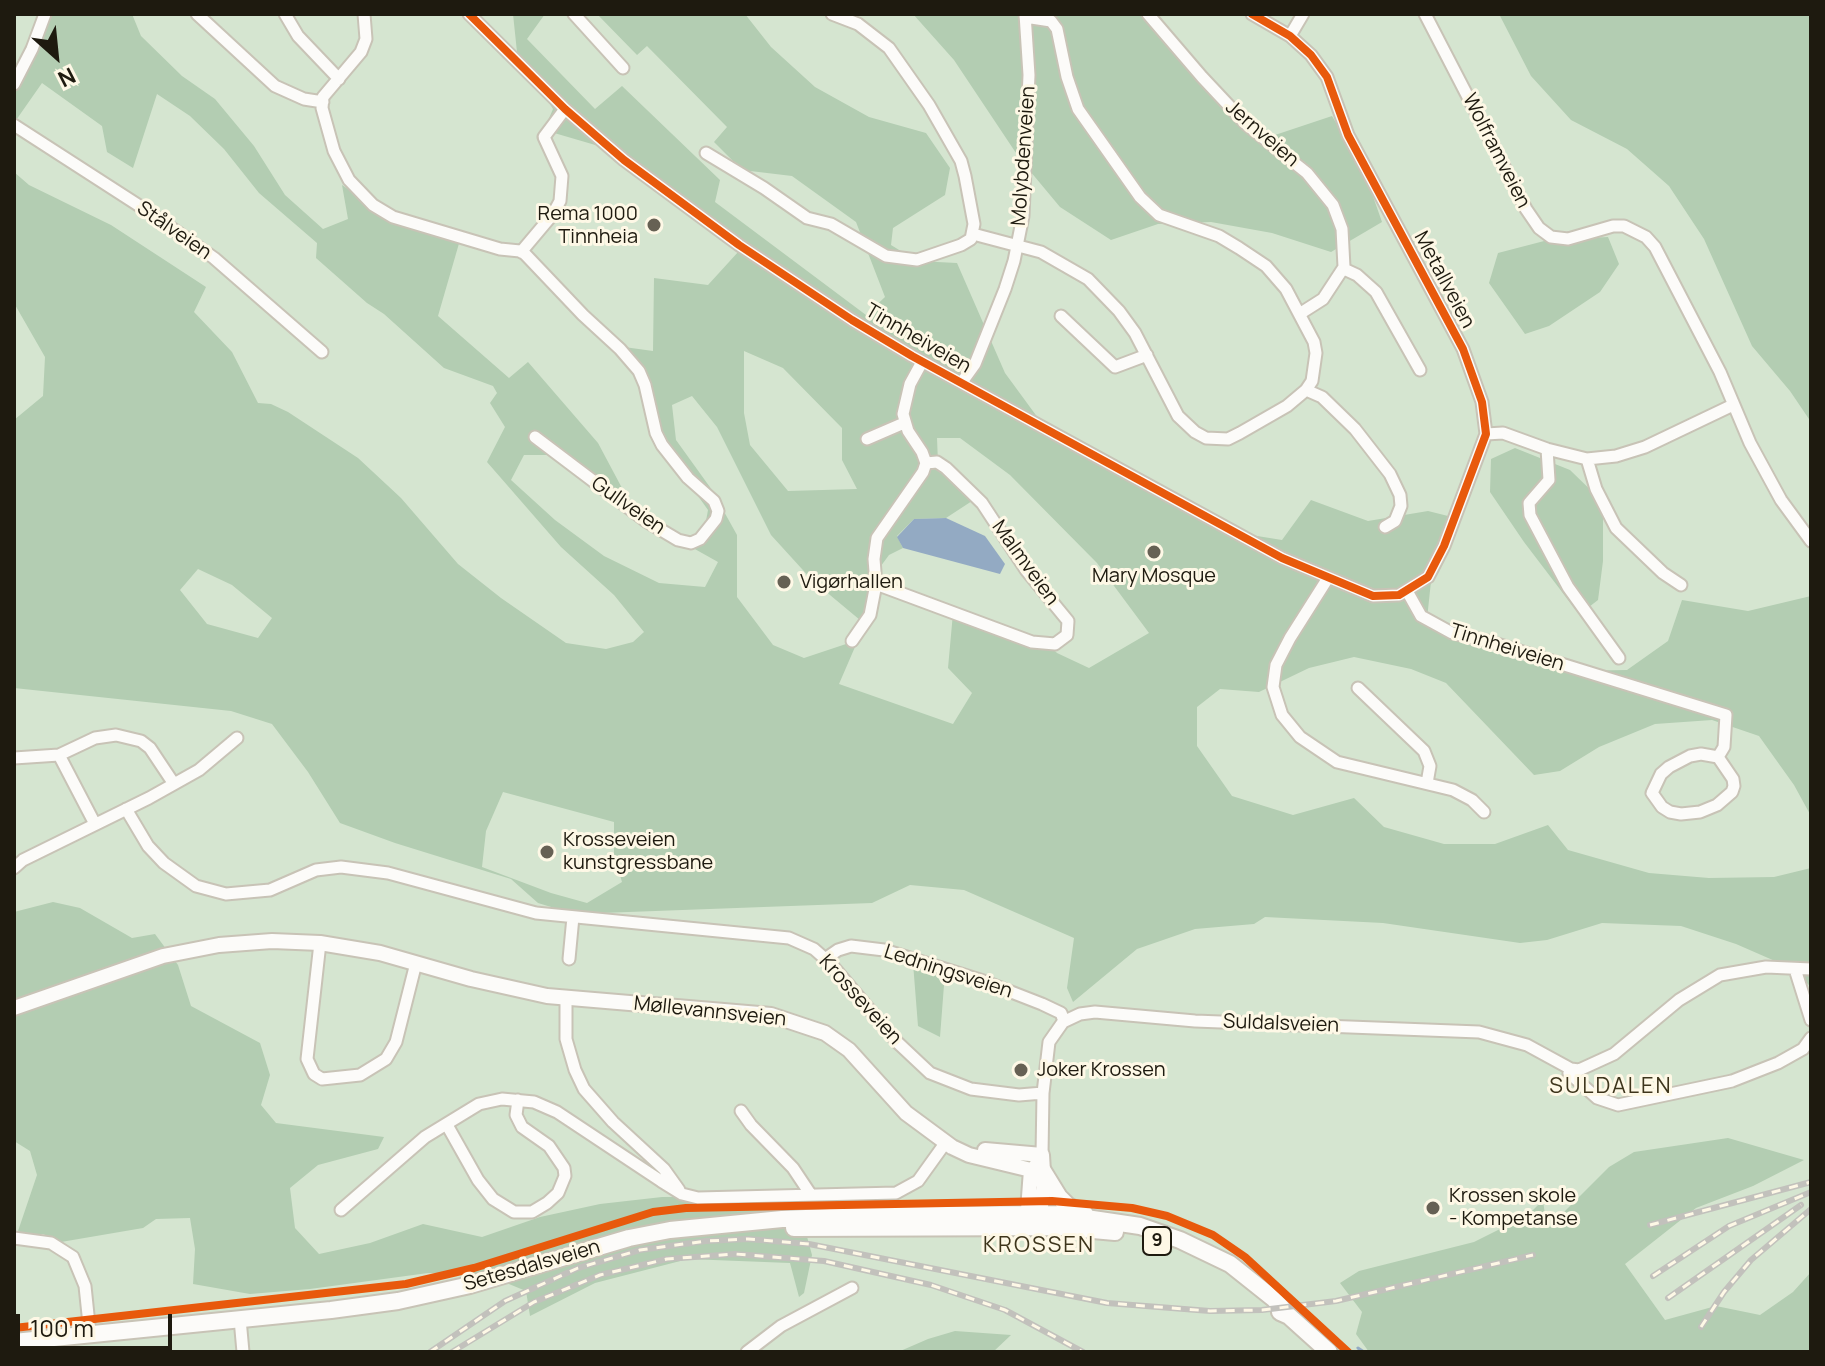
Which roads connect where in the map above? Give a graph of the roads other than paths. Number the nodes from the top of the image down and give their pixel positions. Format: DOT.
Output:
graph roads {
  1 [pos="45,14"];
  2 [pos="197,14"];
  3 [pos="285,14"];
  4 [pos="364,14"];
  5 [pos="469,14"];
  6 [pos="574,14"];
  7 [pos="832,14"];
  8 [pos="1148,14"];
  9 [pos="1252,14"];
  10 [pos="1303,14"];
  11 [pos="1425,14"];
  12 [pos="1025,15"];
  13 [pos="1290,36"];
  14 [pos="623,68"];
  15 [pos="16,77"];
  16 [pos="339,79"];
  17 [pos="323,102"];
  18 [pos="565,109"];
  19 [pos="14,125"];
  20 [pos="706,153"];
  21 [pos="973,234"];
  22 [pos="1018,244"];
  23 [pos="521,252"];
  24 [pos="1344,269"];
  25 [pos="1301,313"];
  26 [pos="1061,316"];
  27 [pos="322,352"];
  28 [pos="1147,355"];
  29 [pos="922,362"];
  30 [pos="1420,370"];
  31 [pos="962,382"];
  32 [pos="1306,390"];
  33 [pos="1733,405"];
  34 [pos="904,423"];
  35 [pos="1486,434"];
  36 [pos="535,437"];
  37 [pos="867,439"];
  38 [pos="1547,449"];
  39 [pos="1587,459"];
  40 [pos="926,463"];
  41 [pos="1385,527"];
  42 [pos="1811,541"];
  43 [pos="1328,578"];
  44 [pos="876,584"];
  45 [pos="1681,585"];
  46 [pos="1407,591"];
  47 [pos="852,641"];
  48 [pos="1619,658"];
  49 [pos="1358,688"];
  50 [pos="237,738"];
  51 [pos="59,755"];
  52 [pos="1718,757"];
  53 [pos="14,758"];
  54 [pos="1427,783"];
  55 [pos="174,784"];
  56 [pos="126,809"];
  57 [pos="1484,812"];
  58 [pos="95,824"];
  59 [pos="14,868"];
  60 [pos="573,917"];
  61 [pos="320,943"];
  62 [pos="569,959"];
  63 [pos="825,959"];
  64 [pos="416,963"];
  65 [pos="1795,969"];
  66 [pos="1811,969"];
  67 [pos="566,998"];
  68 [pos="14,1008"];
  69 [pos="1811,1020"];
  70 [pos="1064,1021"];
  71 [pos="1811,1038"];
  72 [pos="1571,1069"];
  73 [pos="1043,1096"];
  74 [pos="518,1100"];
  75 [pos="741,1111"];
  76 [pos="447,1125"];
  77 [pos="946,1142"];
  78 [pos="1039,1165"];
  79 [pos="682,1194"];
  80 [pos="811,1195"];
  81 [pos="341,1210"];
  82 [pos="1090,1217"];
  83 [pos="1036,1219"];
  84 [pos="14,1238"];
  85 [pos="852,1288"];
  86 [pos="1289,1316"];
  87 [pos="240,1319"];
  88 [pos="90,1334"];
  89 [pos="14,1342"];
  90 [pos="243,1352"];
  91 [pos="747,1352"];
  92 [pos="1329,1352"];
  1 -- 15 [label="street"];
  2 -- 17 [label="street"];
  3 -- 16 [label="street"];
  4 -- 16 [label="street"];
  5 -- 18 [label="street, Tinnheiveien"];
  6 -- 14 [label="street"];
  7 -- 21 [label="street"];
  8 -- 24 [label="street, Jernveien"];
  9 -- 13 [label="street, Metallveien"];
  10 -- 13 [label="street"];
  11 -- 33 [label="street, Wolframveien"];
  12 -- 22 [label="street, Molybdenveien"];
  12 -- 25 [label="street"];
  13 -- 35 [label="street, Metallveien"];
  16 -- 17 [label="street"];
  17 -- 23 [label="street"];
  18 -- 23 [label="street"];
  18 -- 29 [label="street, Tinnheiveien"];
  19 -- 27 [label="street, Stålveien"];
  20 -- 21 [label="street"];
  21 -- 22 [label="street"];
  22 -- 28 [label="street"];
  22 -- 31 [label="street, Molybdenveien"];
  23 -- 36 [label="street, Gullveien"];
  24 -- 25 [label="street"];
  24 -- 30 [label="street"];
  25 -- 32 [label="street"];
  26 -- 28 [label="street"];
  28 -- 32 [label="street"];
  29 -- 31 [label="street, Tinnheiveien"];
  29 -- 34 [label="street"];
  31 -- 43 [label="street, Tinnheiveien"];
  32 -- 41 [label="street"];
  33 -- 39 [label="street"];
  33 -- 42 [label="street, Wolframveien"];
  34 -- 37 [label="street"];
  34 -- 40 [label="street"];
  35 -- 38 [label="street"];
  35 -- 46 [label="street, Metallveien"];
  38 -- 39 [label="street"];
  38 -- 48 [label="street"];
  39 -- 45 [label="street"];
  40 -- 44 [label="street"];
  40 -- 44 [label="street, Malmveien"];
  43 -- 46 [label="street, Tinnheiveien"];
  43 -- 54 [label="street"];
  44 -- 47 [label="street"];
  46 -- 52 [label="street, Tinnheiveien"];
  49 -- 54 [label="street"];
  50 -- 55 [label="street"];
  51 -- 53 [label="street"];
  51 -- 55 [label="street"];
  51 -- 58 [label="street"];
  52 -- 52 [label="street"];
  54 -- 57 [label="street"];
  55 -- 56 [label="street"];
  56 -- 58 [label="street"];
  56 -- 60 [label="street, Krosseveien"];
  58 -- 59 [label="street"];
  60 -- 62 [label="street"];
  60 -- 63 [label="street, Krosseveien"];
  61 -- 64 [label="main road, Møllevannsveien"];
  61 -- 64 [label="street"];
  61 -- 68 [label="main road, Møllevannsveien"];
  63 -- 70 [label="street, Ledningsveien"];
  63 -- 73 [label="street, Krosseveien"];
  64 -- 67 [label="main road, Møllevannsveien"];
  65 -- 66 [label="street"];
  65 -- 69 [label="street"];
  65 -- 72 [label="street"];
  67 -- 77 [label="main road, Møllevannsveien"];
  67 -- 79 [label="street"];
  70 -- 72 [label="street, Suldalsveien"];
  70 -- 73 [label="street"];
  71 -- 72 [label="street"];
  73 -- 78 [label="street"];
  74 -- 76 [label="street"];
  74 -- 76 [label="street"];
  74 -- 79 [label="street"];
  75 -- 80 [label="street"];
  76 -- 81 [label="street"];
  77 -- 78 [label="main road, Møllevannsveien"];
  77 -- 80 [label="street"];
  78 -- 82 [label="highway, 9"];
  78 -- 83 [label="main road"];
  79 -- 80 [label="street"];
  82 -- 83 [label="highway, Setesdalsveien / 9"];
  82 -- 86 [label="highway, Setesdalsveien / 9"];
  83 -- 86 [label="highway, Setesdalsveien / 9"];
  83 -- 87 [label="highway, Setesdalsveien / 9"];
  84 -- 88 [label="street"];
  85 -- 91 [label="street"];
  86 -- 92 [label="highway, Setesdalsveien / 9"];
  87 -- 88 [label="highway, Setesdalsveien / 9"];
  87 -- 90 [label="street"];
  88 -- 89 [label="highway, Setesdalsveien / 9"];
}
